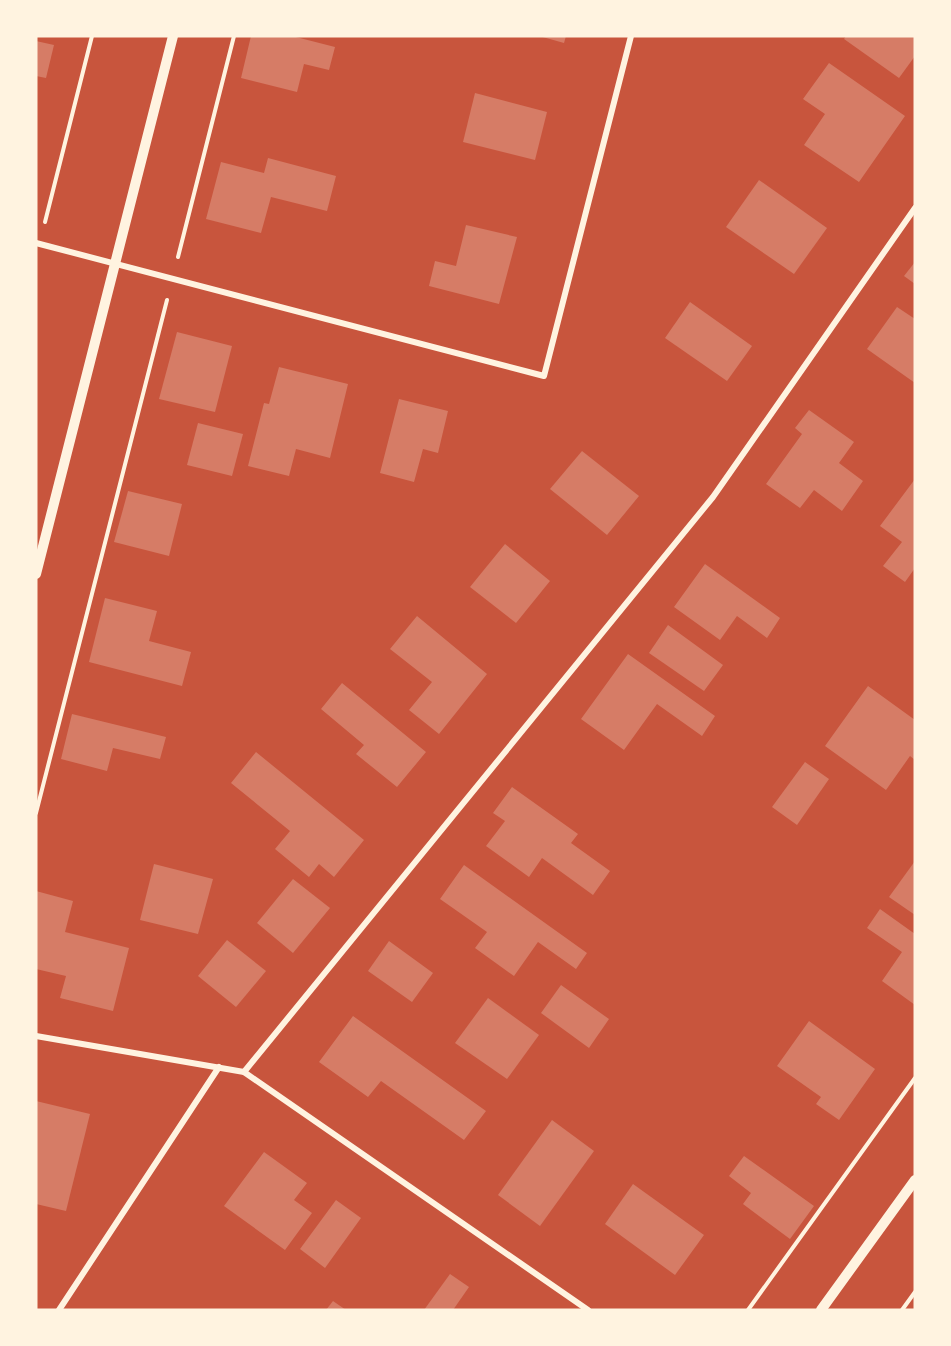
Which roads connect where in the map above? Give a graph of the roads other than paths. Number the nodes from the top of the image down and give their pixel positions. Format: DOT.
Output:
graph roads {
  1 [pos="173,36"];
  2 [pos="631,36"];
  3 [pos="915,208"];
  4 [pos="38,243"];
  5 [pos="115,263"];
  6 [pos="36,574"];
  7 [pos="36,1036"];
  8 [pos="219,1067"];
  9 [pos="244,1072"];
  10 [pos="915,1180"];
  11 [pos="58,1310"];
  12 [pos="588,1310"];
  13 [pos="821,1310"];
  1 -- 5 [label="street"];
  2 -- 5 [label="street"];
  3 -- 9 [label="street"];
  4 -- 5 [label="street"];
  5 -- 6 [label="street"];
  7 -- 8 [label="street"];
  8 -- 9 [label="street"];
  8 -- 11 [label="street"];
  9 -- 12 [label="street"];
  10 -- 13 [label="street"];
}
